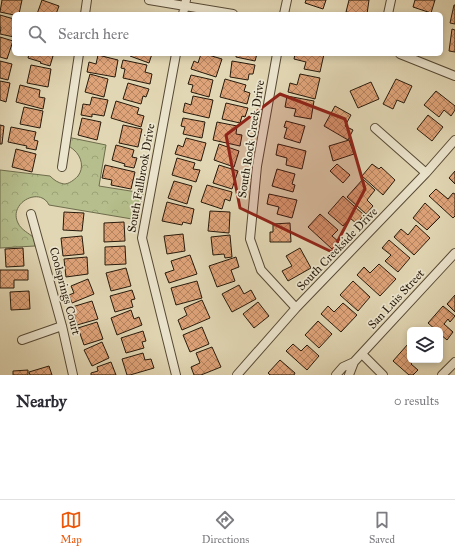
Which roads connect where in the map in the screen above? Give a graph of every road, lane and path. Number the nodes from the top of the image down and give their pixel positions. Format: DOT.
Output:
graph roads {
  1 [pos="87,0"];
  2 [pos="149,0"];
  3 [pos="287,0"];
  4 [pos="391,0"];
  5 [pos="185,7"];
  6 [pos="84,12"];
  7 [pos="219,12"];
  8 [pos="284,12"];
  9 [pos="388,12"];
  10 [pos="79,56"];
  11 [pos="176,56"];
  12 [pos="277,56"];
  13 [pos="405,56"];
  14 [pos="455,76"];
  15 [pos="375,128"];
  16 [pos="455,140"];
  17 [pos="62,167"];
  18 [pos="426,173"];
  19 [pos="31,214"];
  20 [pos="455,253"];
  21 [pos="296,308"];
  22 [pos="62,326"];
  23 [pos="22,340"];
  24 [pos="362,354"];
  25 [pos="354,362"];
  26 [pos="455,362"];
  27 [pos="73,375"];
  28 [pos="176,375"];
  29 [pos="237,375"];
  30 [pos="336,375"];
  31 [pos="349,375"];
  32 [pos="383,375"];
  33 [pos="442,375"];
  1 -- 6 [label="street"];
  2 -- 5 [label="street"];
  3 -- 8 [label="street"];
  4 -- 9 [label="street"];
  5 -- 7 [label="street"];
  10 -- 17 [label="street"];
  11 -- 28 [label="street, South Fallbrook Drive"];
  12 -- 21 [label="street, South Rock Creek Drive"];
  13 -- 14 [label="street"];
  15 -- 18 [label="street"];
  16 -- 18 [label="street, South Creekside Drive"];
  18 -- 21 [label="street, South Creekside Drive"];
  19 -- 22 [label="street, Coolsprings Court"];
  20 -- 24 [label="street, San Luis Street"];
  21 -- 29 [label="street, South Creekside Drive"];
  22 -- 23 [label="street"];
  22 -- 27 [label="street, Coolsprings Court"];
  24 -- 25 [label="street, San Luis Street"];
  24 -- 32 [label="street"];
  25 -- 30 [label="street, San Luis Street"];
  25 -- 31 [label="street, San Luis Street"];
  26 -- 33 [label="street"];
}
